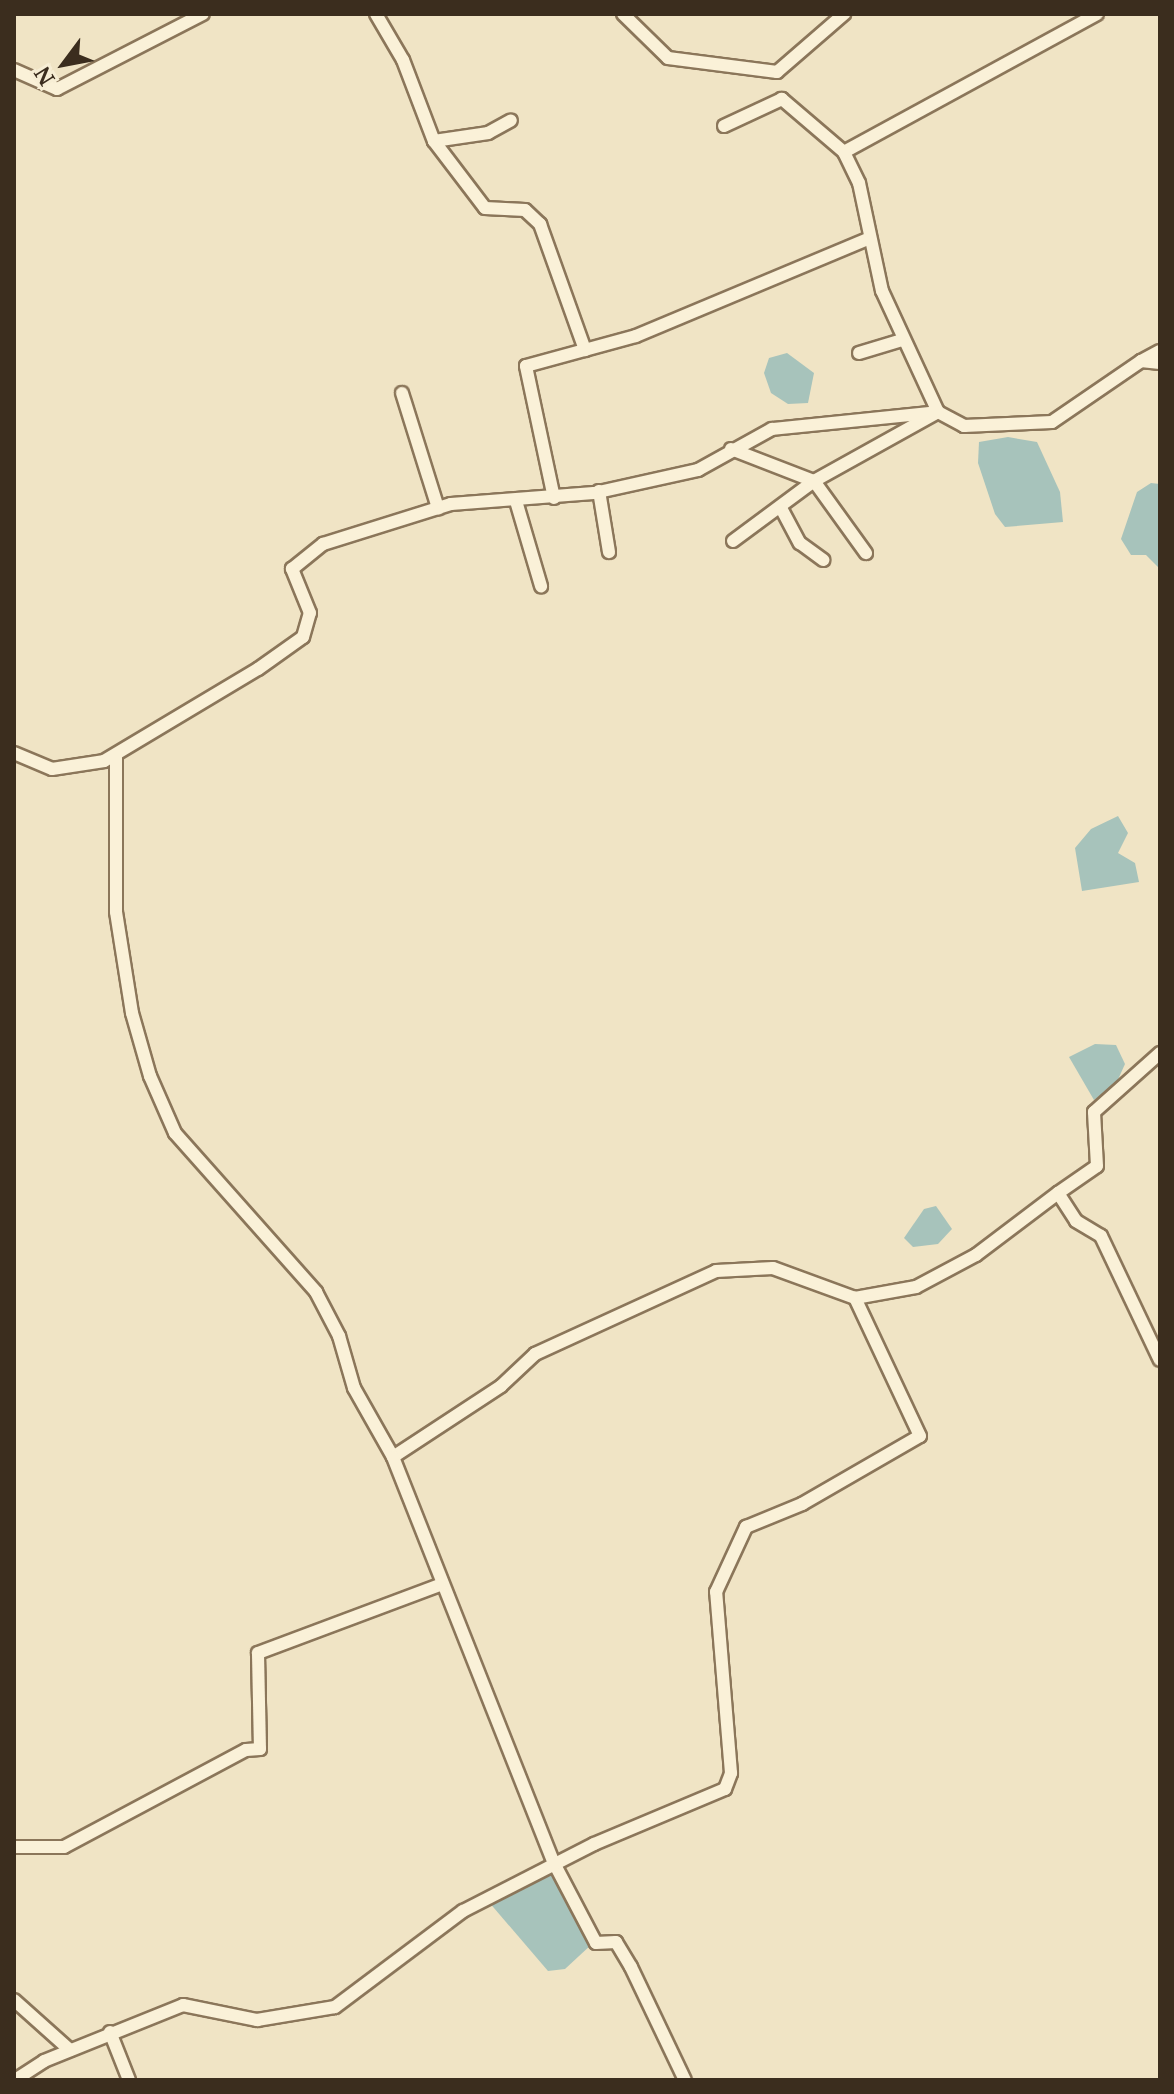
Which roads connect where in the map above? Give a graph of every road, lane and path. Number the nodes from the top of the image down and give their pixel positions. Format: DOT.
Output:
graph roads {
  1 [pos="203,14"];
  2 [pos="376,14"];
  3 [pos="623,14"];
  4 [pos="844,14"];
  5 [pos="1097,14"];
  6 [pos="14,70"];
  7 [pos="777,72"];
  8 [pos="782,99"];
  9 [pos="511,120"];
  10 [pos="724,126"];
  11 [pos="434,141"];
  12 [pos="844,152"];
  13 [pos="868,239"];
  14 [pos="902,340"];
  15 [pos="585,350"];
  16 [pos="1160,351"];
  17 [pos="859,353"];
  18 [pos="1141,361"];
  19 [pos="1160,363"];
  20 [pos="402,393"];
  21 [pos="938,412"];
  22 [pos="731,449"];
  23 [pos="814,481"];
  24 [pos="599,491"];
  25 [pos="554,498"];
  26 [pos="516,501"];
  27 [pos="438,508"];
  28 [pos="781,508"];
  29 [pos="733,541"];
  30 [pos="609,552"];
  31 [pos="866,553"];
  32 [pos="823,560"];
  33 [pos="541,586"];
  34 [pos="14,753"];
  35 [pos="116,755"];
  36 [pos="1160,1053"];
  37 [pos="1058,1193"];
  38 [pos="855,1298"];
  39 [pos="1160,1360"];
  40 [pos="393,1457"];
  41 [pos="440,1585"];
  42 [pos="14,1847"];
  43 [pos="554,1863"];
  44 [pos="14,2000"];
  45 [pos="110,2032"];
  46 [pos="70,2050"];
  47 [pos="15,2080"];
  48 [pos="129,2080"];
  49 [pos="685,2080"];
  1 -- 6 [label="street"];
  2 -- 11 [label="street"];
  3 -- 7 [label="street"];
  4 -- 7 [label="street"];
  5 -- 12 [label="street"];
  7 -- 8 [label="street"];
  8 -- 10 [label="street"];
  8 -- 12 [label="street"];
  9 -- 11 [label="street"];
  11 -- 15 [label="street"];
  12 -- 13 [label="street"];
  13 -- 14 [label="street"];
  13 -- 15 [label="street"];
  14 -- 17 [label="street"];
  14 -- 21 [label="street"];
  15 -- 25 [label="street"];
  16 -- 18 [label="street"];
  18 -- 19 [label="street"];
  18 -- 21 [label="street"];
  20 -- 27 [label="street"];
  21 -- 22 [label="street"];
  21 -- 23 [label="street"];
  22 -- 23 [label="street"];
  22 -- 24 [label="street"];
  23 -- 28 [label="street"];
  23 -- 31 [label="street"];
  24 -- 25 [label="street"];
  24 -- 30 [label="street"];
  25 -- 26 [label="street"];
  26 -- 27 [label="street"];
  26 -- 33 [label="street"];
  27 -- 35 [label="street"];
  28 -- 29 [label="street"];
  28 -- 32 [label="street"];
  34 -- 35 [label="street"];
  35 -- 40 [label="street"];
  36 -- 37 [label="street"];
  37 -- 38 [label="street"];
  37 -- 39 [label="street"];
  38 -- 40 [label="street"];
  38 -- 43 [label="street"];
  40 -- 41 [label="street"];
  41 -- 42 [label="street"];
  41 -- 43 [label="street"];
  43 -- 45 [label="street"];
  43 -- 49 [label="street"];
  44 -- 46 [label="street"];
  45 -- 46 [label="street"];
  45 -- 48 [label="street"];
  46 -- 47 [label="street"];
}
